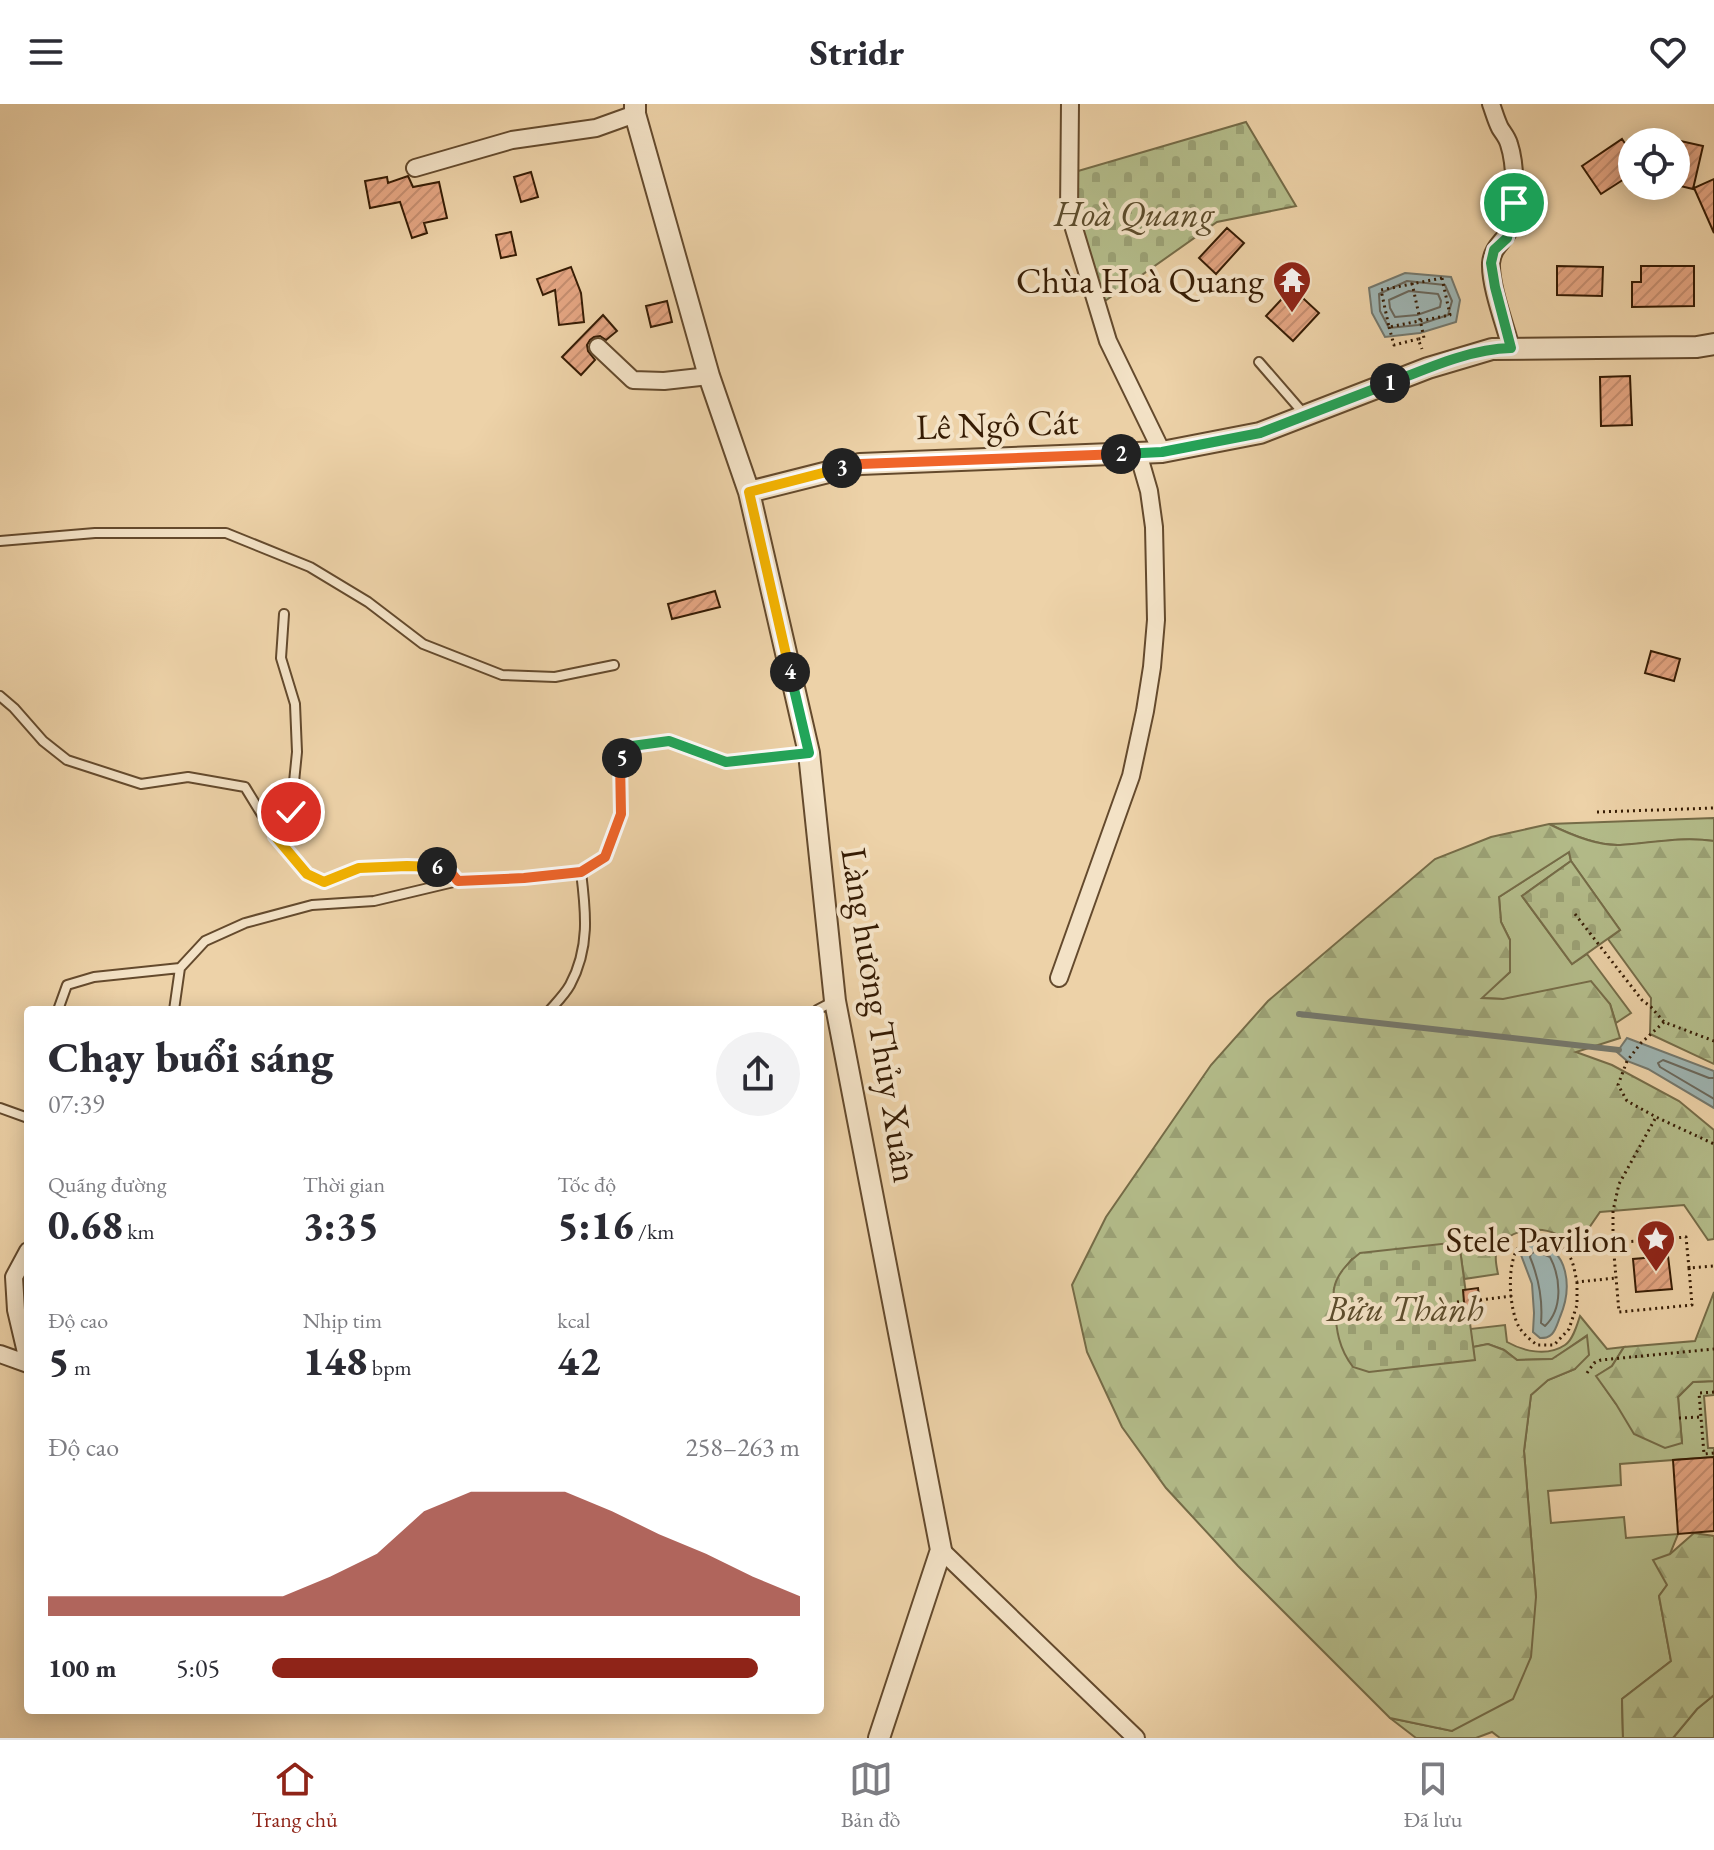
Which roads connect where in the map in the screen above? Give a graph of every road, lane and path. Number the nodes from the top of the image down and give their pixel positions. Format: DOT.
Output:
graph roads {
  1 [pos="1070,104"];
  2 [pos="1491,104"];
  3 [pos="635,109"];
  4 [pos="415,168"];
  5 [pos="1412,283"];
  6 [pos="1419,322"];
  7 [pos="1389,327"];
  8 [pos="1714,344"];
  9 [pos="598,347"];
  10 [pos="1511,348"];
  11 [pos="1259,362"];
  12 [pos="709,376"];
  13 [pos="1305,415"];
  14 [pos="1162,452"];
  15 [pos="1138,453"];
  16 [pos="749,492"];
  17 [pos="0,541"];
  18 [pos="284,614"];
  19 [pos="614,665"];
  20 [pos="0,696"];
  21 [pos="809,753"];
  22 [pos="1714,808"];
  23 [pos="1597,812"];
  24 [pos="275,836"];
  25 [pos="581,872"];
  26 [pos="458,881"];
  27 [pos="1575,914"];
  28 [pos="180,968"];
  29 [pos="1059,978"];
  30 [pos="59,1006"];
  31 [pos="175,1006"];
  32 [pos="553,1006"];
  33 [pos="826,1006"];
  34 [pos="1664,1022"];
  35 [pos="1714,1041"];
  36 [pos="0,1108"];
  37 [pos="24,1117"];
  38 [pos="1656,1117"];
  39 [pos="1714,1144"];
  40 [pos="1613,1243"];
  41 [pos="24,1258"];
  42 [pos="1714,1266"];
  43 [pos="1689,1268"];
  44 [pos="1616,1278"];
  45 [pos="1577,1282"];
  46 [pos="1512,1296"];
  47 [pos="1480,1300"];
  48 [pos="1464,1301"];
  49 [pos="1457,1302"];
  50 [pos="24,1345"];
  51 [pos="1714,1349"];
  52 [pos="0,1354"];
  53 [pos="24,1361"];
  54 [pos="1587,1373"];
  55 [pos="1714,1392"];
  56 [pos="1701,1417"];
  57 [pos="1679,1418"];
  58 [pos="1714,1453"];
  59 [pos="941,1550"];
  60 [pos="879,1738"];
  61 [pos="1136,1738"];
  1 -- 14 [label="street"];
  2 -- 10 [label="street"];
  3 -- 4 [label="street"];
  3 -- 12 [label="street, Làng hương Thủy Xuân"];
  5 -- 6 [label="path"];
  5 -- 6 [label="path"];
  5 -- 7 [label="path"];
  6 -- 7 [label="path"];
  6 -- 7 [label="path"];
  8 -- 10 [label="street, Lê Ngô Cát"];
  9 -- 12 [label="street"];
  10 -- 13 [label="street, Lê Ngô Cát"];
  11 -- 13 [label="lane"];
  12 -- 16 [label="street, Làng hương Thủy Xuân"];
  13 -- 14 [label="street, Lê Ngô Cát"];
  14 -- 15 [label="street, Lê Ngô Cát"];
  15 -- 16 [label="street, Lê Ngô Cát"];
  15 -- 29 [label="street"];
  16 -- 21 [label="street, Làng hương Thủy Xuân"];
  17 -- 19 [label="lane"];
  18 -- 24 [label="lane"];
  20 -- 24 [label="lane"];
  21 -- 25 [label="lane"];
  21 -- 33 [label="street, Làng hương Thủy Xuân"];
  22 -- 23 [label="path"];
  24 -- 26 [label="lane"];
  25 -- 26 [label="lane"];
  25 -- 32 [label="lane"];
  26 -- 28 [label="lane"];
  27 -- 34 [label="path"];
  28 -- 30 [label="lane"];
  28 -- 31 [label="lane"];
  33 -- 59 [label="street, Làng hương Thủy Xuân"];
  34 -- 35 [label="path"];
  34 -- 38 [label="path"];
  36 -- 37 [label="lane"];
  38 -- 39 [label="path"];
  38 -- 40 [label="path"];
  40 -- 43 [label="path"];
  40 -- 44 [label="path"];
  41 -- 50 [label="street"];
  42 -- 43 [label="path"];
  43 -- 44 [label="path"];
  44 -- 45 [label="path"];
  45 -- 46 [label="path"];
  45 -- 46 [label="path"];
  46 -- 47 [label="path"];
  48 -- 49 [label="path"];
  51 -- 54 [label="path"];
  52 -- 53 [label="street"];
  55 -- 56 [label="path"];
  56 -- 57 [label="path"];
  56 -- 58 [label="path"];
  59 -- 60 [label="street"];
  59 -- 61 [label="street"];
}
